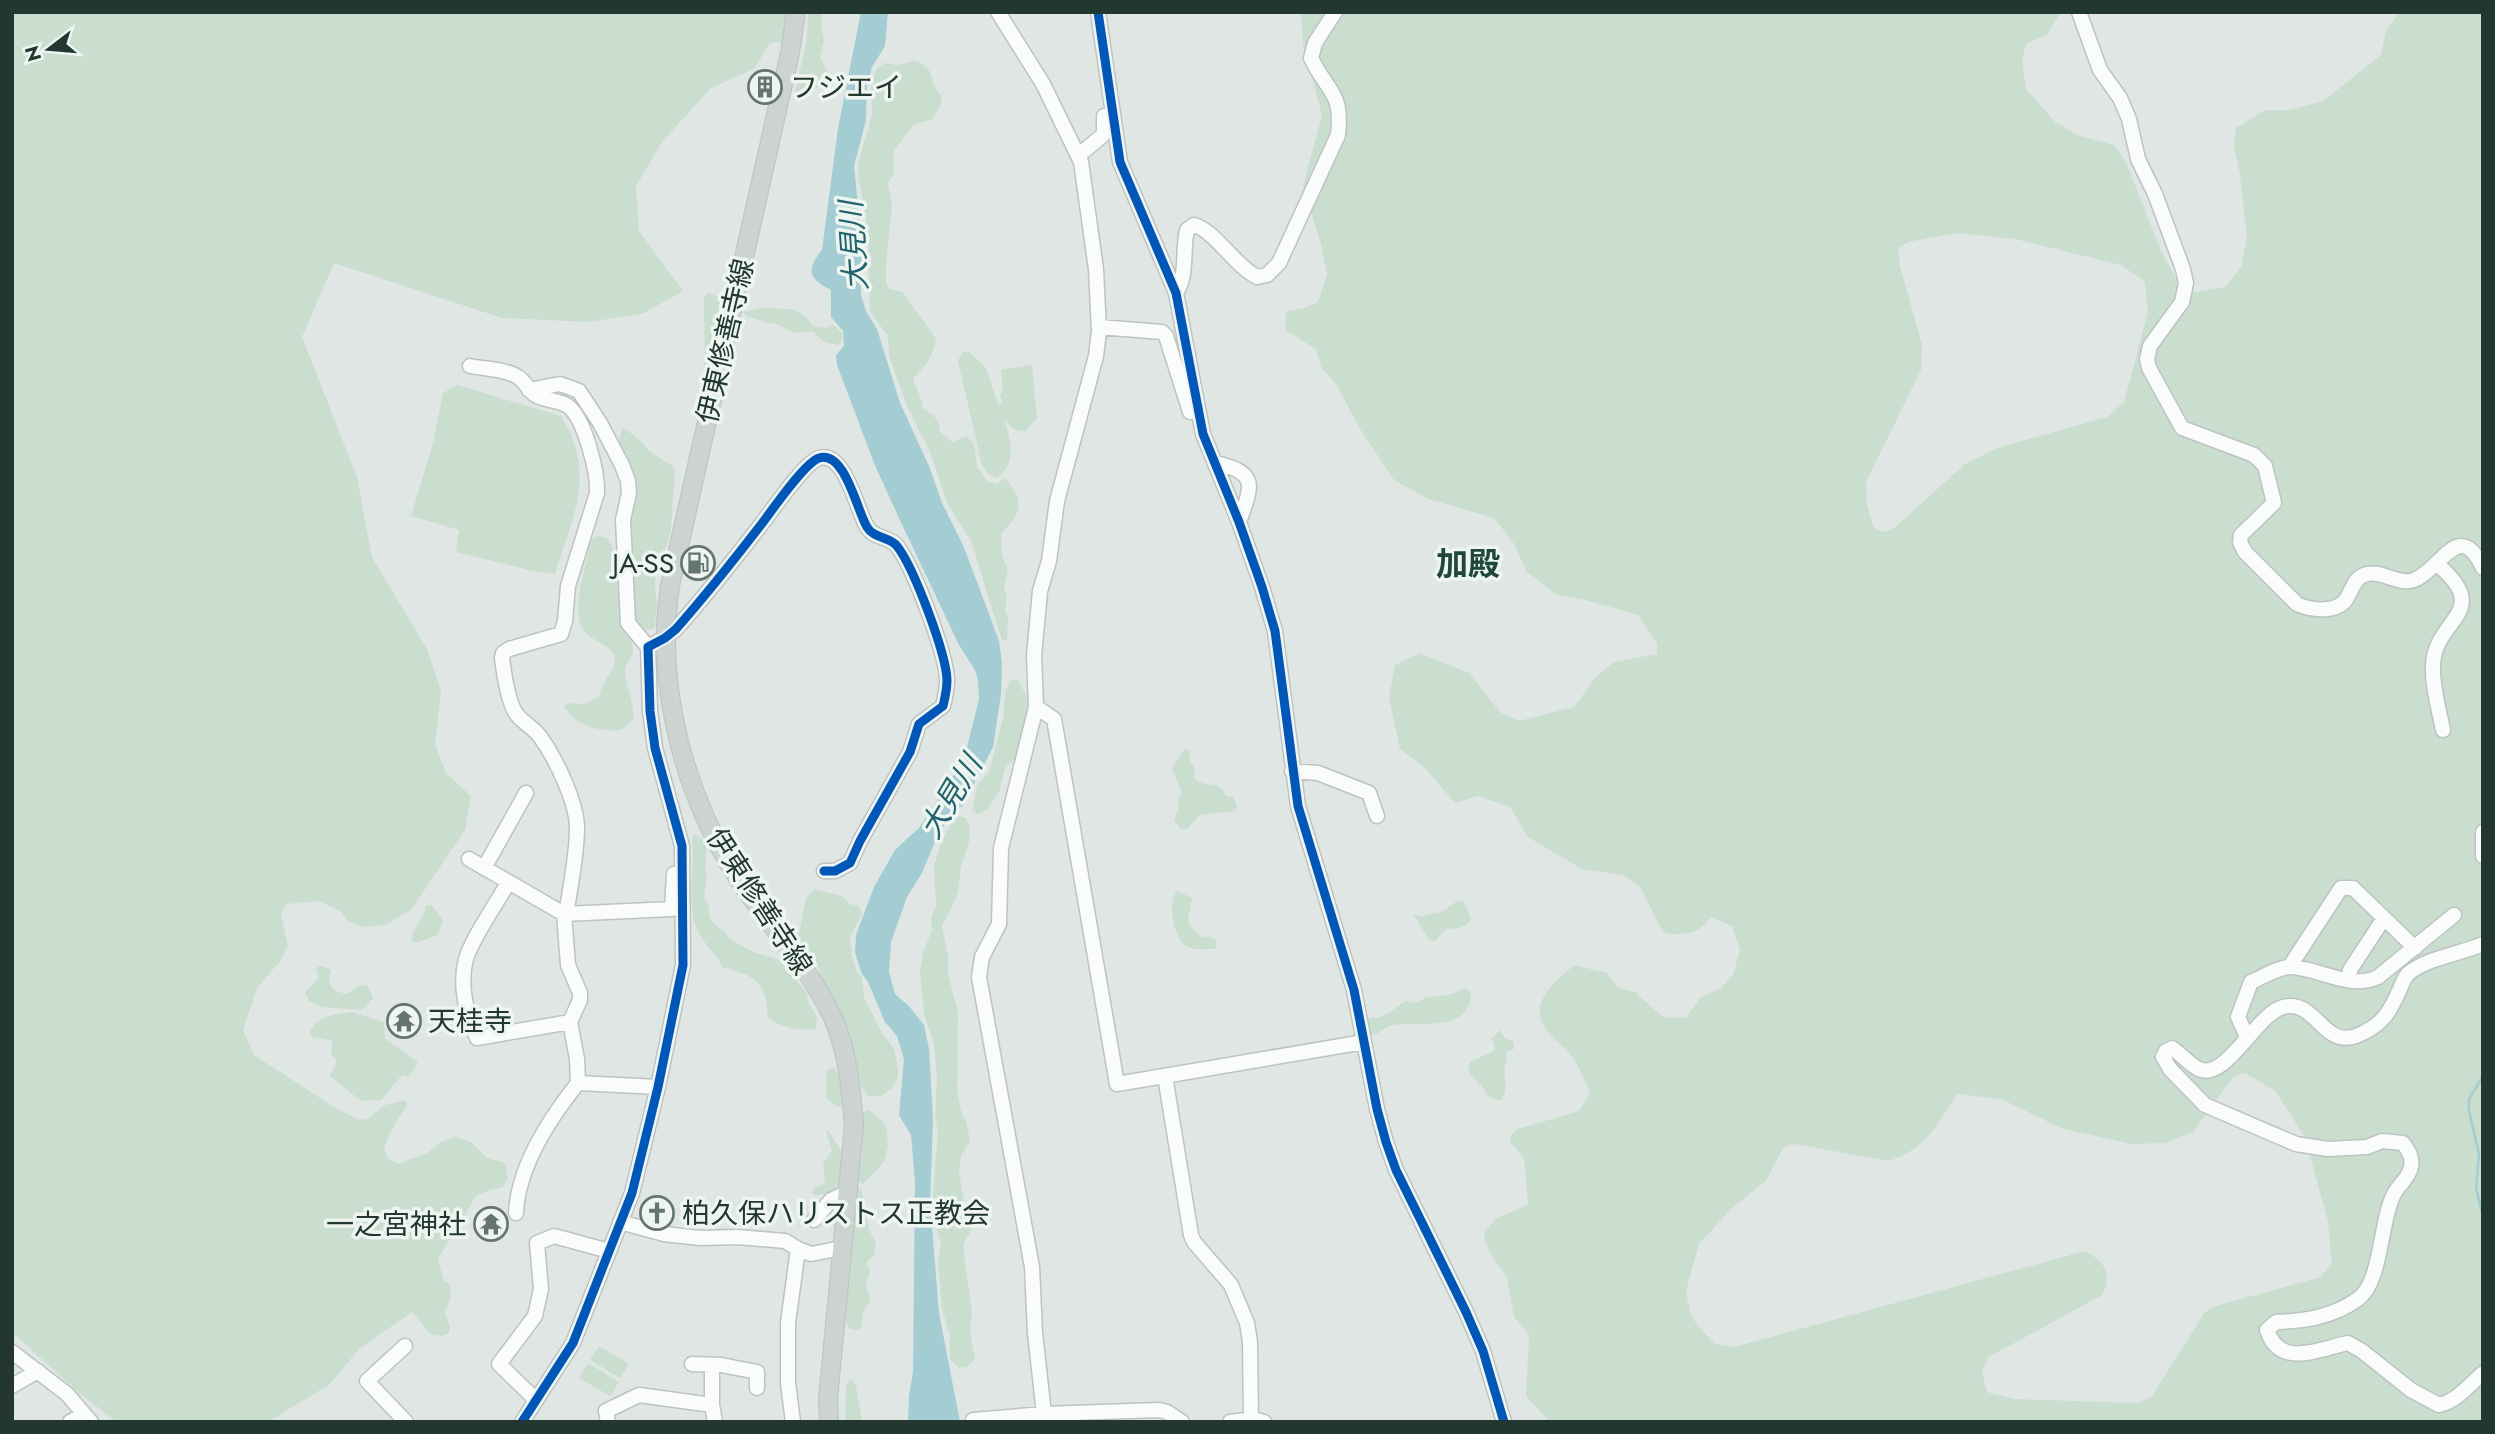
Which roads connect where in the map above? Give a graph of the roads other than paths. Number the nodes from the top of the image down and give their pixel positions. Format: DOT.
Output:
graph roads {
  1 [pos="796,12"];
  2 [pos="998,12"];
  3 [pos="1098,12"];
  4 [pos="1335,12"];
  5 [pos="2079,12"];
  6 [pos="1106,73"];
  7 [pos="1079,155"];
  8 [pos="1176,293"];
  9 [pos="1099,327"];
  10 [pos="470,366"];
  11 [pos="529,390"];
  12 [pos="1204,438"];
  13 [pos="1216,463"];
  14 [pos="1239,522"];
  15 [pos="2436,562"];
  16 [pos="2483,568"];
  17 [pos="666,638"];
  18 [pos="648,647"];
  19 [pos="1036,707"];
  20 [pos="2443,730"];
  21 [pos="1292,771"];
  22 [pos="526,793"];
  23 [pos="1377,816"];
  24 [pos="2483,832"];
  25 [pos="682,846"];
  26 [pos="2483,856"];
  27 [pos="469,859"];
  28 [pos="484,868"];
  29 [pos="824,871"];
  30 [pos="508,883"];
  31 [pos="565,915"];
  32 [pos="2454,915"];
  33 [pos="2384,918"];
  34 [pos="2483,944"];
  35 [pos="2415,948"];
  36 [pos="2290,966"];
  37 [pos="2348,980"];
  38 [pos="570,1022"];
  39 [pos="2247,1037"];
  40 [pos="1364,1042"];
  41 [pos="1165,1076"];
  42 [pos="578,1083"];
  43 [pos="658,1087"];
  44 [pos="848,1192"];
  45 [pos="516,1213"];
  46 [pos="814,1220"];
  47 [pos="620,1222"];
  48 [pos="842,1248"];
  49 [pos="798,1249"];
  50 [pos="609,1251"];
  51 [pos="405,1346"];
  52 [pos="12,1352"];
  53 [pos="692,1364"];
  54 [pos="712,1366"];
  55 [pos="38,1371"];
  56 [pos="2483,1373"];
  57 [pos="12,1386"];
  58 [pos="757,1388"];
  59 [pos="536,1400"];
  60 [pos="712,1405"];
  61 [pos="1044,1414"];
  62 [pos="1121,1417"];
  63 [pos="88,1418"];
  64 [pos="973,1420"];
  65 [pos="1256,1421"];
  66 [pos="69,1422"];
  67 [pos="406,1422"];
  68 [pos="522,1422"];
  69 [pos="608,1422"];
  70 [pos="715,1422"];
  71 [pos="793,1422"];
  72 [pos="829,1422"];
  73 [pos="1182,1422"];
  74 [pos="1230,1422"];
  75 [pos="1504,1422"];
  1 -- 17 [label="main road, 伊東修善寺線"];
  2 -- 7 [label="street"];
  3 -- 6 [label="street"];
  4 -- 8 [label="street"];
  5 -- 15 [label="street"];
  6 -- 7 [label="street"];
  6 -- 8 [label="street"];
  7 -- 9 [label="street"];
  8 -- 12 [label="street"];
  9 -- 12 [label="street"];
  9 -- 19 [label="street"];
  10 -- 11 [label="street"];
  11 -- 18 [label="street"];
  11 -- 31 [label="street"];
  12 -- 13 [label="street"];
  13 -- 14 [label="street"];
  13 -- 14 [label="street"];
  14 -- 21 [label="street"];
  15 -- 16 [label="street"];
  15 -- 20 [label="street"];
  17 -- 18 [label="street"];
  17 -- 29 [label="street"];
  17 -- 44 [label="main road, 伊東修善寺線"];
  18 -- 25 [label="street"];
  19 -- 41 [label="street"];
  19 -- 61 [label="street"];
  21 -- 23 [label="street"];
  21 -- 40 [label="street"];
  22 -- 28 [label="street"];
  24 -- 26 [label="street"];
  25 -- 31 [label="street"];
  25 -- 43 [label="street"];
  27 -- 28 [label="street"];
  28 -- 30 [label="street"];
  30 -- 31 [label="street"];
  30 -- 38 [label="street"];
  31 -- 38 [label="street"];
  32 -- 35 [label="street"];
  33 -- 35 [label="street"];
  33 -- 36 [label="street"];
  33 -- 37 [label="street"];
  34 -- 39 [label="street"];
  35 -- 37 [label="street"];
  36 -- 37 [label="street"];
  36 -- 39 [label="street"];
  38 -- 42 [label="street"];
  39 -- 56 [label="street"];
  40 -- 41 [label="street"];
  40 -- 75 [label="street"];
  41 -- 65 [label="street"];
  42 -- 43 [label="street"];
  42 -- 45 [label="street"];
  43 -- 47 [label="street"];
  44 -- 46 [label="street"];
  44 -- 48 [label="main road, 伊東修善寺線"];
  47 -- 49 [label="street"];
  47 -- 50 [label="street"];
  48 -- 49 [label="street"];
  48 -- 72 [label="main road, 伊東修善寺線"];
  49 -- 71 [label="street"];
  50 -- 59 [label="street"];
  50 -- 59 [label="street"];
  51 -- 67 [label="street"];
  52 -- 55 [label="street"];
  53 -- 54 [label="street"];
  54 -- 58 [label="street"];
  54 -- 60 [label="street"];
  55 -- 57 [label="street"];
  55 -- 63 [label="street"];
  59 -- 68 [label="street"];
  60 -- 69 [label="street"];
  60 -- 70 [label="street"];
  61 -- 62 [label="street"];
  61 -- 64 [label="street"];
  62 -- 73 [label="street"];
  63 -- 66 [label="street"];
  65 -- 74 [label="street"];
}
